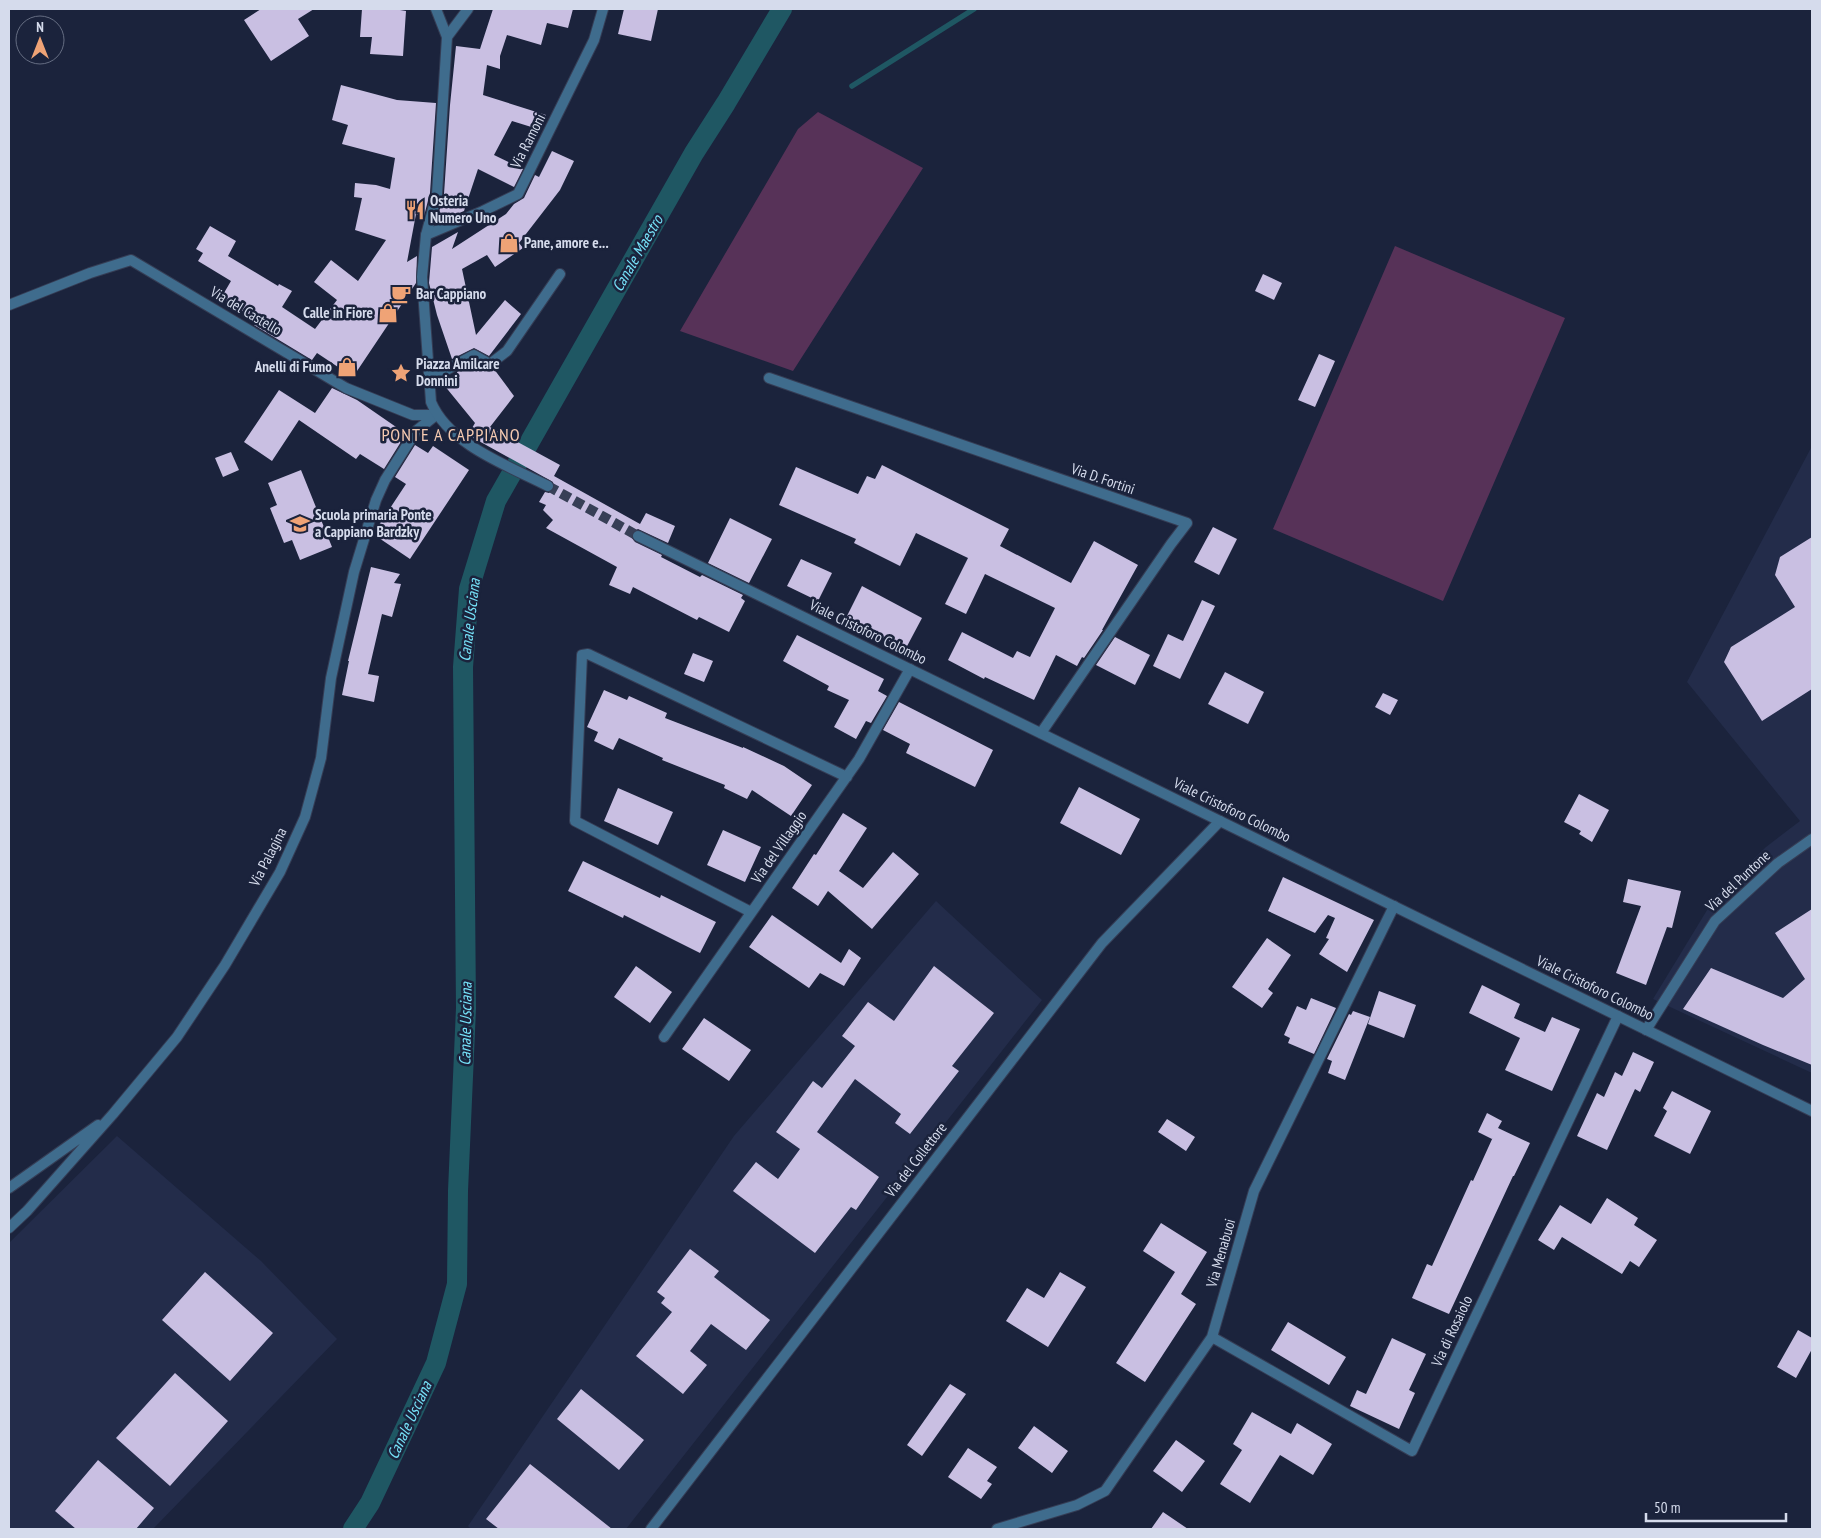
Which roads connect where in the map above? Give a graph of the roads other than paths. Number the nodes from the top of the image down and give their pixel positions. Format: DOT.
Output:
graph roads {
  1 [pos="436,9"];
  2 [pos="468,9"];
  3 [pos="603,9"];
  4 [pos="447,37"];
  5 [pos="426,235"];
  6 [pos="560,274"];
  7 [pos="9,305"];
  8 [pos="428,377"];
  9 [pos="769,378"];
  10 [pos="436,415"];
  11 [pos="548,486"];
  12 [pos="638,536"];
  13 [pos="910,669"];
  14 [pos="1041,733"];
  15 [pos="847,777"];
  16 [pos="1220,821"];
  17 [pos="1812,839"];
  18 [pos="1394,906"];
  19 [pos="751,912"];
  20 [pos="1618,1016"];
  21 [pos="1646,1030"];
  22 [pos="664,1037"];
  23 [pos="1812,1111"];
  24 [pos="113,1114"];
  25 [pos="9,1188"];
  26 [pos="9,1228"];
  27 [pos="1212,1337"];
  28 [pos="651,1529"];
  29 [pos="997,1529"];
  1 -- 4 [label="street"];
  2 -- 4 [label="street"];
  3 -- 5 [label="street, Via Ramoni"];
  4 -- 5 [label="street"];
  5 -- 8 [label="street"];
  6 -- 8 [label="street"];
  7 -- 10 [label="street, Via del Castello"];
  8 -- 10 [label="street"];
  9 -- 14 [label="street, Via D. Fortini"];
  10 -- 11 [label="street"];
  10 -- 24 [label="street, Via Palagina"];
  12 -- 13 [label="street, Viale Cristoforo Colombo"];
  13 -- 14 [label="street, Viale Cristoforo Colombo"];
  13 -- 15 [label="street, Via del Villaggio"];
  14 -- 16 [label="street, Viale Cristoforo Colombo"];
  15 -- 19 [label="street, Via del Villaggio"];
  15 -- 19 [label="street"];
  16 -- 18 [label="street, Viale Cristoforo Colombo"];
  16 -- 28 [label="street, Via del Collettore"];
  17 -- 21 [label="street, Via del Puntone"];
  18 -- 20 [label="street, Viale Cristoforo Colombo"];
  18 -- 27 [label="street, Via Menabuoi"];
  19 -- 22 [label="street, Via del Villaggio"];
  20 -- 21 [label="street, Viale Cristoforo Colombo"];
  20 -- 27 [label="street, Via di Rosaiolo"];
  21 -- 23 [label="street, Viale Cristoforo Colombo"];
  24 -- 25 [label="street"];
  24 -- 26 [label="street, Via Palagina"];
  27 -- 29 [label="street, Via Menabuoi"];
}
